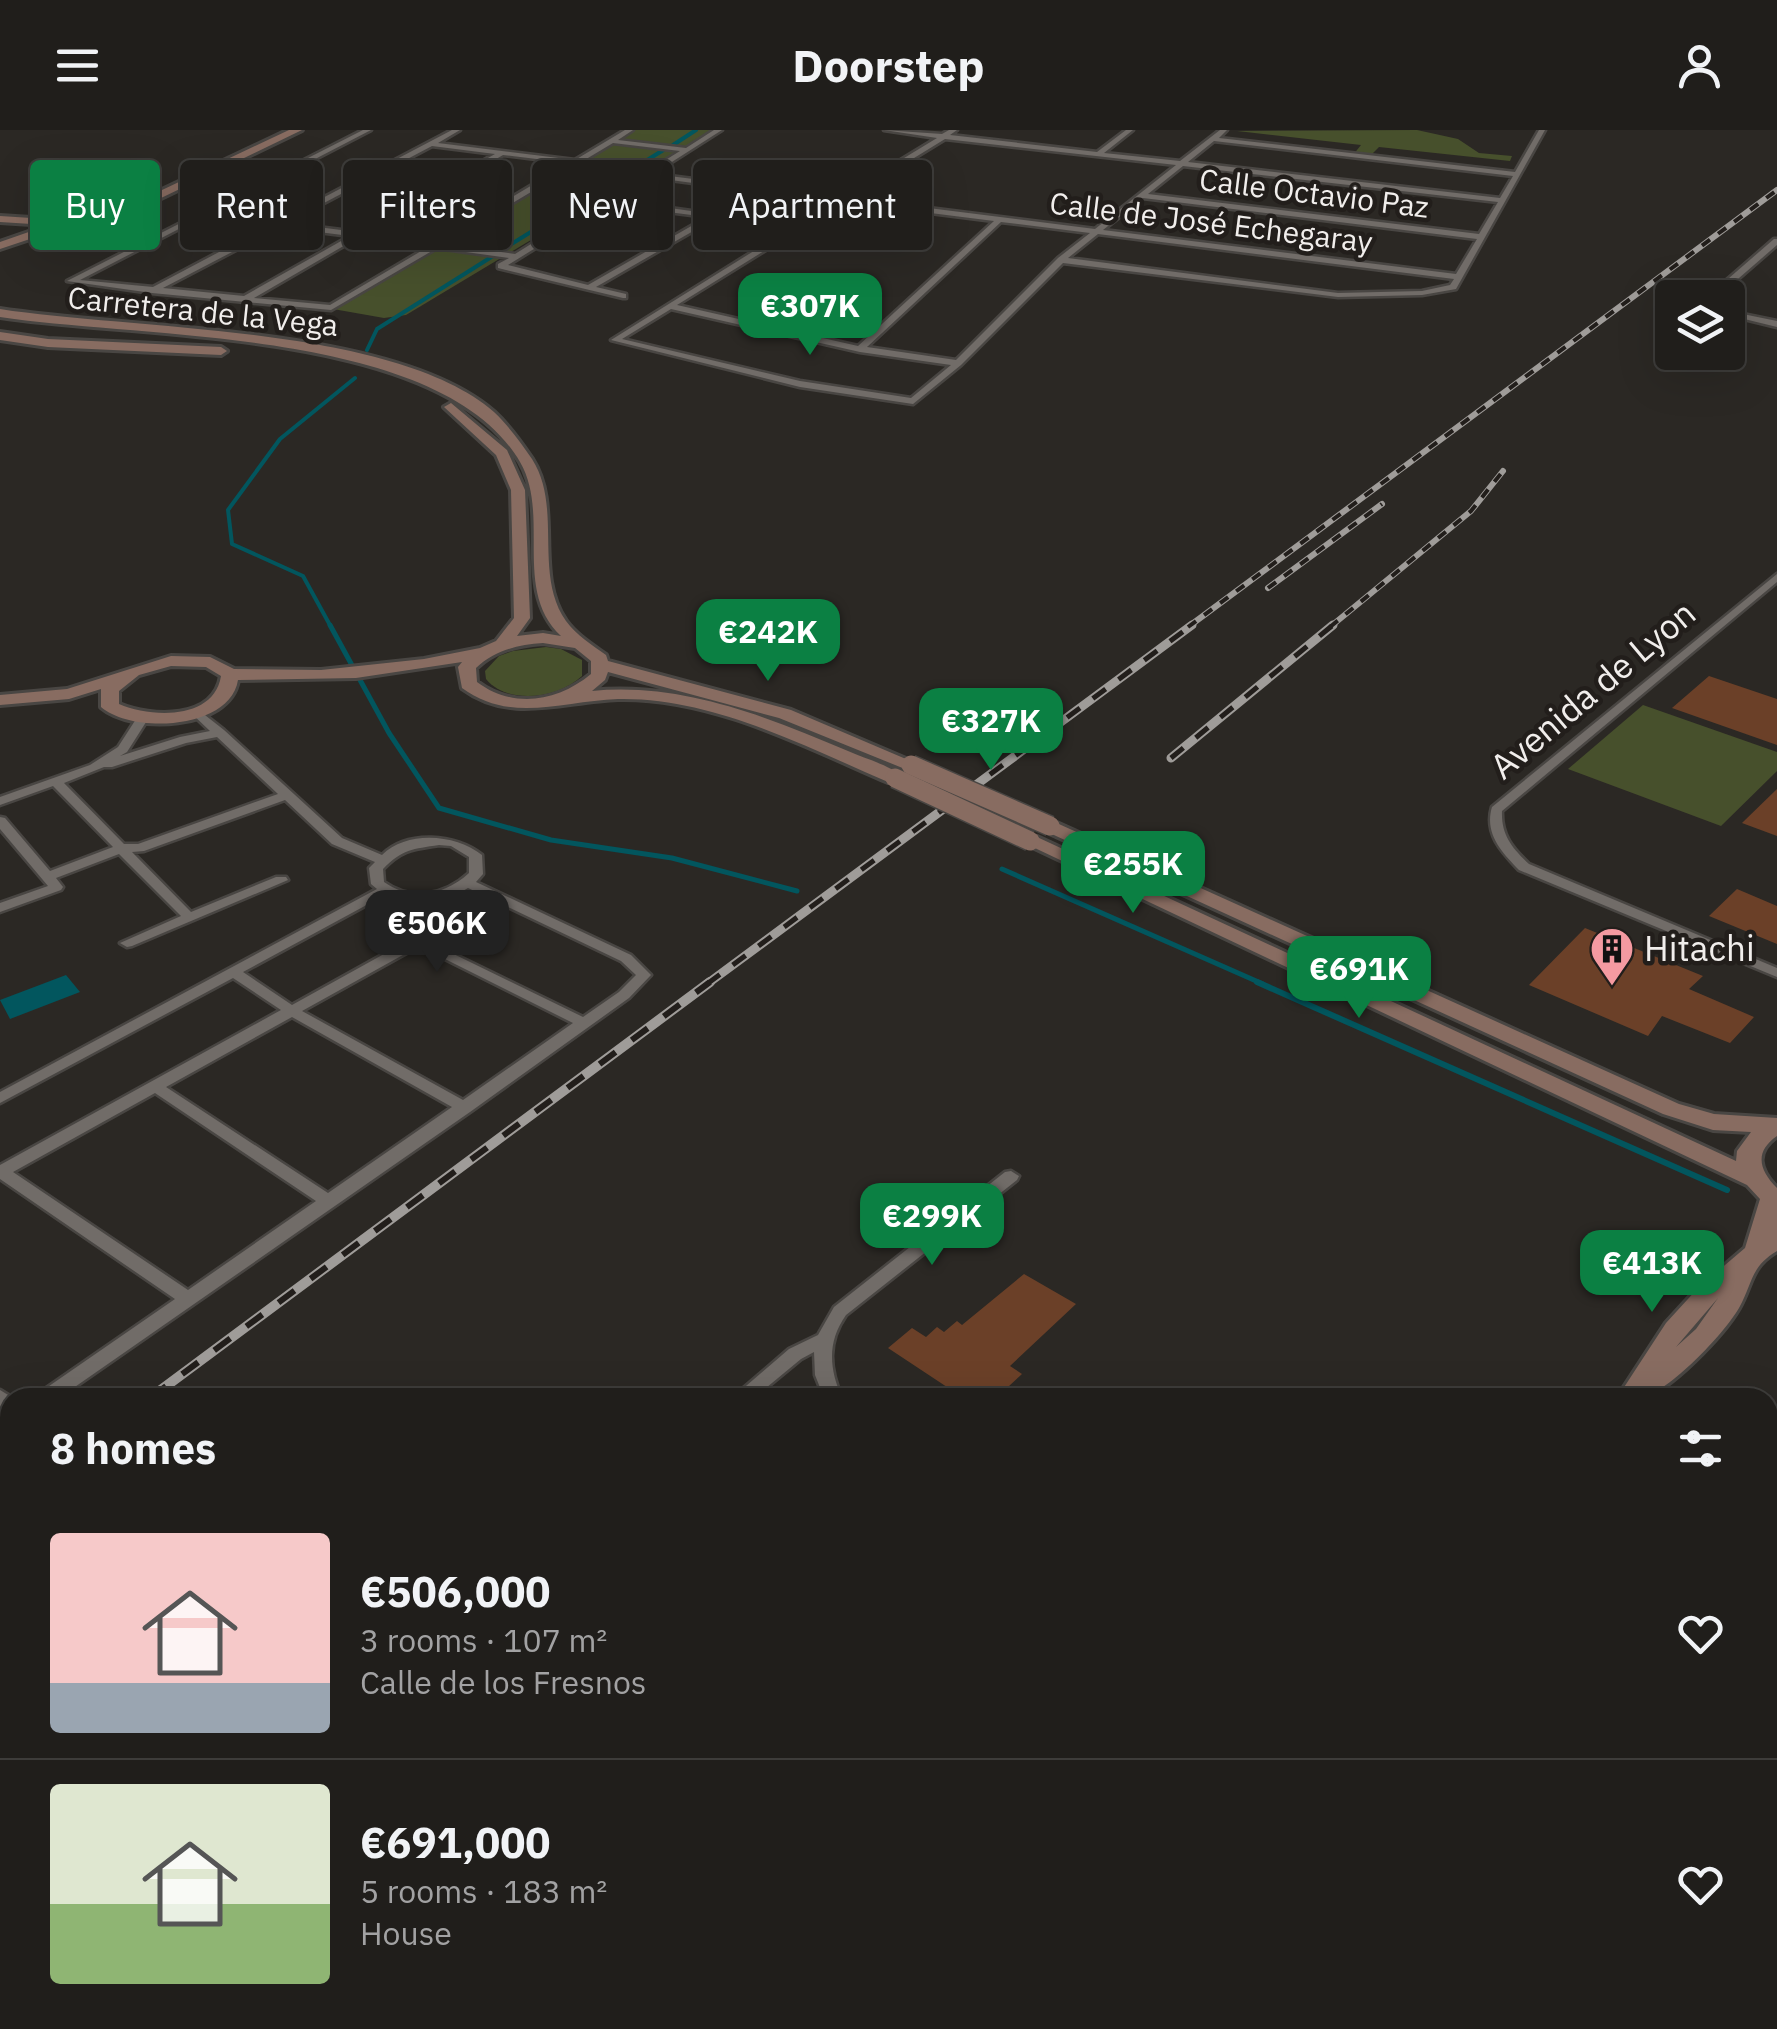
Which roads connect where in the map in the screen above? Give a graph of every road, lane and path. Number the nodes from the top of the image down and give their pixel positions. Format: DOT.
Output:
graph roads {
  1 [pos="296,130"];
  2 [pos="368,130"];
  3 [pos="457,130"];
  4 [pos="630,130"];
  5 [pos="719,130"];
  6 [pos="886,130"];
  7 [pos="954,130"];
  8 [pos="1130,130"];
  9 [pos="1224,130"];
  10 [pos="1542,130"];
  11 [pos="944,136"];
  12 [pos="1214,139"];
  13 [pos="612,141"];
  14 [pos="432,144"];
  15 [pos="687,150"];
  16 [pos="502,153"];
  17 [pos="1098,154"];
  18 [pos="309,160"];
  19 [pos="490,160"];
  20 [pos="560,160"];
  21 [pos="579,160"];
  22 [pos="671,160"];
  23 [pos="905,160"];
  24 [pos="1183,164"];
  25 [pos="1517,174"];
  26 [pos="1142,196"];
  27 [pos="1502,200"];
  28 [pos="323,201"];
  29 [pos="932,212"];
  30 [pos="0,220"];
  31 [pos="1000,220"];
  32 [pos="180,225"];
  33 [pos="28,228"];
  34 [pos="1096,231"];
  35 [pos="1482,237"];
  36 [pos="1777,240"];
  37 [pos="343,243"];
  38 [pos="532,245"];
  39 [pos="3,246"];
  40 [pos="229,250"];
  41 [pos="430,250"];
  42 [pos="468,250"];
  43 [pos="654,250"];
  44 [pos="759,250"];
  45 [pos="514,256"];
  46 [pos="1061,260"];
  47 [pos="1458,276"];
  48 [pos="1731,280"];
  49 [pos="588,288"];
  50 [pos="152,291"];
  51 [pos="623,296"];
  52 [pos="244,300"];
  53 [pos="0,303"];
  54 [pos="670,306"];
  55 [pos="1745,316"];
  56 [pos="0,317"];
  57 [pos="1777,324"];
  58 [pos="1745,325"];
  59 [pos="1777,332"];
  60 [pos="0,336"];
  61 [pos="860,350"];
  62 [pos="958,363"];
  63 [pos="382,375"];
  64 [pos="420,378"];
  65 [pos="1777,577"];
  66 [pos="1760,590"];
  67 [pos="1777,596"];
  68 [pos="503,643"];
  69 [pos="580,644"];
  70 [pos="480,653"];
  71 [pos="602,665"];
  72 [pos="230,674"];
  73 [pos="120,678"];
  74 [pos="468,684"];
  75 [pos="223,698"];
  76 [pos="551,702"];
  77 [pos="0,704"];
  78 [pos="110,707"];
  79 [pos="196,712"];
  80 [pos="142,719"];
  81 [pos="220,732"];
  82 [pos="94,768"];
  83 [pos="56,782"];
  84 [pos="287,795"];
  85 [pos="0,801"];
  86 [pos="0,821"];
  87 [pos="16,842"];
  88 [pos="0,848"];
  89 [pos="122,848"];
  90 [pos="382,860"];
  91 [pos="47,877"];
  92 [pos="281,880"];
  93 [pos="468,883"];
  94 [pos="385,890"];
  95 [pos="0,908"];
  96 [pos="189,917"];
  97 [pos="127,944"];
  98 [pos="233,972"];
  99 [pos="1777,973"];
  100 [pos="292,1011"];
  101 [pos="584,1023"];
  102 [pos="156,1087"];
  103 [pos="0,1098"];
  104 [pos="465,1108"];
  105 [pos="1777,1126"];
  106 [pos="0,1172"];
  107 [pos="1010,1176"];
  108 [pos="1754,1179"];
  109 [pos="1775,1200"];
  110 [pos="330,1202"];
  111 [pos="1750,1259"];
  112 [pos="188,1299"];
  113 [pos="824,1340"];
  114 [pos="59,1388"];
  115 [pos="754,1388"];
  116 [pos="830,1388"];
  117 [pos="1637,1388"];
  118 [pos="1641,1388"];
  1 -- 33 [label="main road"];
  2 -- 18 [label="street"];
  3 -- 14 [label="street"];
  4 -- 13 [label="street"];
  5 -- 15 [label="street"];
  6 -- 11 [label="street"];
  7 -- 11 [label="street"];
  8 -- 17 [label="street"];
  9 -- 12 [label="street"];
  10 -- 25 [label="street"];
  11 -- 17 [label="street"];
  11 -- 23 [label="street"];
  12 -- 24 [label="street"];
  12 -- 25 [label="street"];
  13 -- 15 [label="street"];
  13 -- 21 [label="street"];
  14 -- 16 [label="street"];
  14 -- 28 [label="street"];
  15 -- 22 [label="street"];
  16 -- 19 [label="street"];
  16 -- 20 [label="street"];
  17 -- 24 [label="street"];
  24 -- 26 [label="street"];
  24 -- 27 [label="street"];
  25 -- 27 [label="street"];
  26 -- 34 [label="street"];
  26 -- 35 [label="street, Calle Octavio Paz"];
  27 -- 35 [label="street"];
  29 -- 31 [label="street, Calle de José Echegaray"];
  30 -- 33 [label="main road"];
  31 -- 34 [label="street, Calle de José Echegaray"];
  31 -- 61 [label="street"];
  32 -- 50 [label="street"];
  33 -- 39 [label="main road"];
  34 -- 46 [label="street"];
  34 -- 47 [label="street, Calle de José Echegaray"];
  35 -- 47 [label="street"];
  36 -- 48 [label="street"];
  37 -- 52 [label="street"];
  38 -- 45 [label="street"];
  40 -- 50 [label="street"];
  41 -- 52 [label="street"];
  42 -- 45 [label="street"];
  43 -- 49 [label="street"];
  44 -- 54 [label="street"];
  45 -- 49 [label="street"];
  46 -- 47 [label="street"];
  46 -- 62 [label="street"];
  49 -- 51 [label="street"];
  50 -- 52 [label="street"];
  53 -- 64 [label="main road"];
  54 -- 61 [label="street"];
  54 -- 62 [label="street"];
  55 -- 57 [label="street"];
  56 -- 63 [label="main road, Carretera de la Vega"];
  56 -- 64 [label="main road, Carretera de la Vega"];
  58 -- 59 [label="street"];
  60 -- 63 [label="main road"];
  61 -- 62 [label="street"];
  63 -- 68 [label="main road, Carretera de la Vega"];
  64 -- 69 [label="main road, Carretera de la Vega"];
  65 -- 66 [label="street, Avenida de Lyon"];
  66 -- 67 [label="street"];
  66 -- 99 [label="street, Avenida de Lyon"];
  68 -- 69 [label="main road"];
  68 -- 70 [label="main road"];
  69 -- 71 [label="main road, Carretera de la Vega"];
  70 -- 72 [label="main road"];
  70 -- 74 [label="main road"];
  71 -- 76 [label="main road"];
  71 -- 105 [label="main road, bridge"];
  72 -- 73 [label="main road"];
  72 -- 75 [label="main road"];
  73 -- 77 [label="main road"];
  73 -- 78 [label="main road"];
  74 -- 75 [label="main road"];
  74 -- 76 [label="main road"];
  75 -- 79 [label="main road"];
  76 -- 108 [label="main road, bridge"];
  77 -- 78 [label="main road"];
  78 -- 80 [label="main road"];
  79 -- 80 [label="main road"];
  79 -- 81 [label="street"];
  80 -- 82 [label="street"];
  81 -- 82 [label="street"];
  81 -- 84 [label="street"];
  82 -- 83 [label="street"];
  83 -- 85 [label="street"];
  83 -- 89 [label="street"];
  84 -- 89 [label="street"];
  84 -- 90 [label="street"];
  86 -- 87 [label="street"];
  87 -- 88 [label="street"];
  87 -- 91 [label="street"];
  89 -- 91 [label="street"];
  89 -- 96 [label="street"];
  90 -- 93 [label="street"];
  90 -- 94 [label="street"];
  91 -- 95 [label="street"];
  92 -- 96 [label="street"];
  93 -- 94 [label="street"];
  93 -- 101 [label="street"];
  94 -- 98 [label="street"];
  96 -- 97 [label="street"];
  98 -- 100 [label="street"];
  98 -- 103 [label="street"];
  100 -- 101 [label="street"];
  100 -- 102 [label="street"];
  100 -- 104 [label="street"];
  101 -- 104 [label="street"];
  102 -- 106 [label="street"];
  102 -- 110 [label="street"];
  104 -- 110 [label="street"];
  105 -- 108 [label="main road"];
  106 -- 112 [label="street"];
  107 -- 113 [label="street"];
  108 -- 109 [label="main road"];
  109 -- 111 [label="main road"];
  110 -- 112 [label="street"];
  111 -- 117 [label="main road"];
  111 -- 118 [label="main road"];
  112 -- 114 [label="street"];
  113 -- 115 [label="street"];
  113 -- 116 [label="street"];
}
